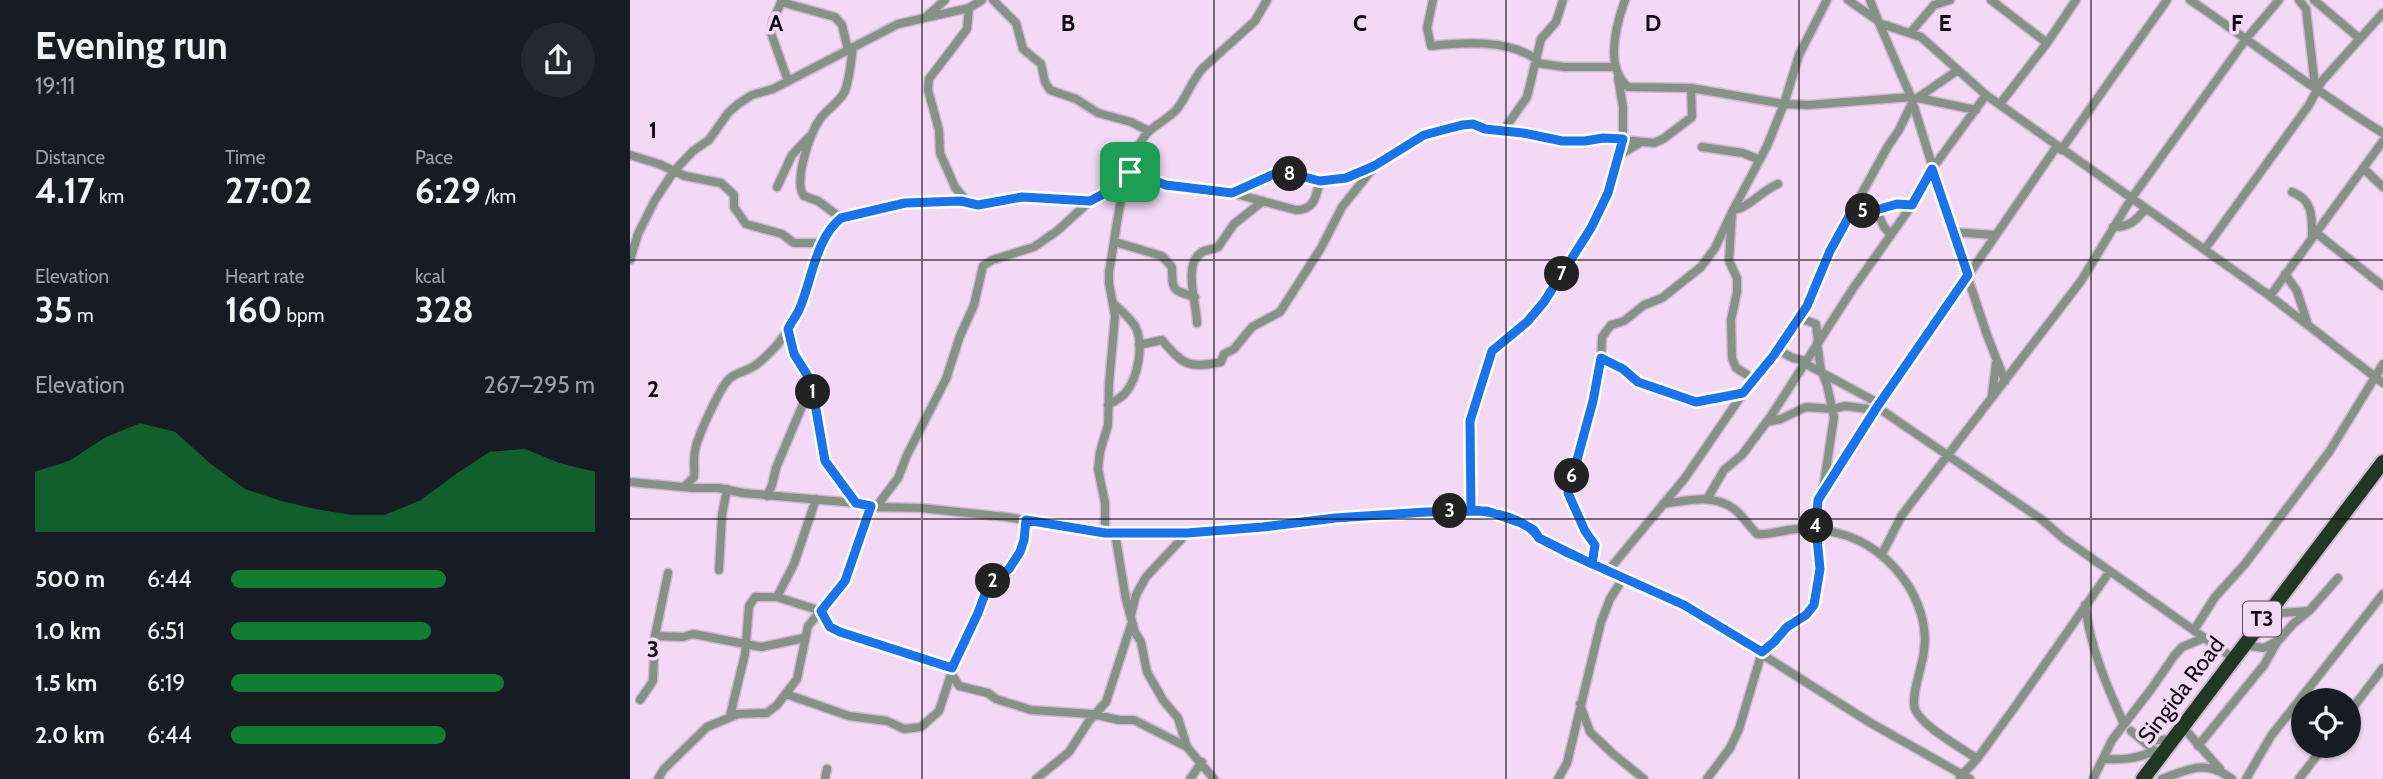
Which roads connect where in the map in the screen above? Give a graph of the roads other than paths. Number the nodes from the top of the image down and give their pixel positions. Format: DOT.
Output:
graph roads {
  1 [pos="945,0"];
  2 [pos="982,0"];
  3 [pos="993,0"];
  4 [pos="1267,0"];
  5 [pos="1433,0"];
  6 [pos="1563,0"];
  7 [pos="1625,0"];
  8 [pos="1827,0"];
  9 [pos="1848,0"];
  10 [pos="1870,0"];
  11 [pos="1950,0"];
  12 [pos="1991,0"];
  13 [pos="2076,0"];
  14 [pos="2167,0"];
  15 [pos="2190,0"];
  16 [pos="2279,0"];
  17 [pos="2299,0"];
  18 [pos="2314,0"];
  19 [pos="782,1"];
  20 [pos="969,8"];
  21 [pos="2383,13"];
  22 [pos="925,18"];
  23 [pos="1878,22"];
  24 [pos="1911,32"];
  25 [pos="2359,38"];
  26 [pos="2246,39"];
  27 [pos="2047,43"];
  28 [pos="851,49"];
  29 [pos="1537,61"];
  30 [pos="1615,67"];
  31 [pos="1958,70"];
  32 [pos="1618,78"];
  33 [pos="788,81"];
  34 [pos="2317,87"];
  35 [pos="1691,88"];
  36 [pos="1986,95"];
  37 [pos="1914,98"];
  38 [pos="1784,104"];
  39 [pos="2000,104"];
  40 [pos="1976,110"];
  41 [pos="1149,131"];
  42 [pos="1503,131"];
  43 [pos="2383,133"];
  44 [pos="810,135"];
  45 [pos="1623,139"];
  46 [pos="2383,141"];
  47 [pos="1641,142"];
  48 [pos="1702,146"];
  49 [pos="2059,148"];
  50 [pos="630,155"];
  51 [pos="1618,156"];
  52 [pos="1760,160"];
  53 [pos="1374,166"];
  54 [pos="2363,168"];
  55 [pos="1932,169"];
  56 [pos="674,171"];
  57 [pos="1130,172"];
  58 [pos="1320,181"];
  59 [pos="1126,182"];
  60 [pos="1778,184"];
  61 [pos="777,187"];
  62 [pos="2383,187"];
  63 [pos="2292,192"];
  64 [pos="1232,193"];
  65 [pos="1861,196"];
  66 [pos="2131,199"];
  67 [pos="966,201"];
  68 [pos="1090,201"];
  69 [pos="1263,201"];
  70 [pos="1912,205"];
  71 [pos="2146,209"];
  72 [pos="1874,210"];
  73 [pos="1732,211"];
  74 [pos="1852,211"];
  75 [pos="841,218"];
  76 [pos="2113,227"];
  77 [pos="1953,232"];
  78 [pos="2314,234"];
  79 [pos="1891,235"];
  80 [pos="1995,235"];
  81 [pos="1115,242"];
  82 [pos="822,243"];
  83 [pos="2205,249"];
  84 [pos="630,260"];
  85 [pos="2285,274"];
  86 [pos="1968,275"];
  87 [pos="2383,286"];
  88 [pos="2270,296"];
  89 [pos="1195,297"];
  90 [pos="1113,303"];
  91 [pos="1807,306"];
  92 [pos="1799,318"];
  93 [pos="1197,323"];
  94 [pos="1815,324"];
  95 [pos="2308,326"];
  96 [pos="788,329"];
  97 [pos="1817,342"];
  98 [pos="1139,345"];
  99 [pos="1778,350"];
  100 [pos="1601,358"];
  101 [pos="1996,361"];
  102 [pos="1805,362"];
  103 [pos="2383,364"];
  104 [pos="1821,370"];
  105 [pos="2374,377"];
  106 [pos="1754,379"];
  107 [pos="2005,381"];
  108 [pos="2383,383"];
  109 [pos="811,386"];
  110 [pos="1743,393"];
  111 [pos="1991,398"];
  112 [pos="1108,405"];
  113 [pos="1878,407"];
  114 [pos="1833,409"];
  115 [pos="1767,422"];
  116 [pos="1948,455"];
  117 [pos="2383,462"];
  118 [pos="630,482"];
  119 [pos="684,487"];
  120 [pos="727,489"];
  121 [pos="1823,493"];
  122 [pos="767,496"];
  123 [pos="816,499"];
  124 [pos="1707,499"];
  125 [pos="856,503"];
  126 [pos="1663,504"];
  127 [pos="873,507"];
  128 [pos="1471,510"];
  129 [pos="1026,520"];
  130 [pos="1816,528"];
  131 [pos="1105,533"];
  132 [pos="1187,533"];
  133 [pos="1882,554"];
  134 [pos="1592,564"];
  135 [pos="719,570"];
  136 [pos="1608,571"];
  137 [pos="2110,571"];
  138 [pos="668,573"];
  139 [pos="1621,578"];
  140 [pos="2338,579"];
  141 [pos="2383,594"];
  142 [pos="777,597"];
  143 [pos="2085,606"];
  144 [pos="821,611"];
  145 [pos="2309,611"];
  146 [pos="2266,614"];
  147 [pos="1131,619"];
  148 [pos="2194,630"];
  149 [pos="654,636"];
  150 [pos="804,638"];
  151 [pos="2204,638"];
  152 [pos="2277,642"];
  153 [pos="746,644"];
  154 [pos="2243,645"];
  155 [pos="1762,652"];
  156 [pos="2232,658"];
  157 [pos="2383,668"];
  158 [pos="952,671"];
  159 [pos="786,694"];
  160 [pos="2361,696"];
  161 [pos="640,701"];
  162 [pos="1580,704"];
  163 [pos="1094,714"];
  164 [pos="730,716"];
  165 [pos="2124,724"];
  166 [pos="2182,726"];
  167 [pos="2131,732"];
  168 [pos="2173,739"];
  169 [pos="2143,741"];
  170 [pos="2198,746"];
  171 [pos="1187,747"];
  172 [pos="2157,753"];
  173 [pos="2315,758"];
  174 [pos="1977,759"];
  175 [pos="2103,759"];
  176 [pos="1202,762"];
  177 [pos="827,769"];
  178 [pos="1041,777"];
  179 [pos="1963,777"];
  180 [pos="2230,777"];
  181 [pos="658,779"];
  182 [pos="825,779"];
  183 [pos="1189,779"];
  184 [pos="1214,779"];
  185 [pos="1558,779"];
  186 [pos="1644,779"];
  187 [pos="1707,779"];
  188 [pos="2093,779"];
  189 [pos="2143,779"];
  190 [pos="2162,779"];
  191 [pos="2246,779"];
  192 [pos="2299,779"];
  1 -- 22 [label="street"];
  2 -- 20 [label="street"];
  3 -- 41 [label="street"];
  4 -- 41 [label="street"];
  5 -- 29 [label="street"];
  6 -- 29 [label="street"];
  7 -- 30 [label="street"];
  8 -- 38 [label="street"];
  9 -- 23 [label="street"];
  10 -- 23 [label="street"];
  11 -- 24 [label="street"];
  12 -- 27 [label="street"];
  13 -- 27 [label="street"];
  14 -- 49 [label="street"];
  15 -- 26 [label="street"];
  16 -- 26 [label="street"];
  17 -- 34 [label="street"];
  18 -- 25 [label="street"];
  19 -- 28 [label="street"];
  19 -- 33 [label="street"];
  20 -- 22 [label="street"];
  20 -- 67 [label="street"];
  21 -- 25 [label="street"];
  22 -- 28 [label="street"];
  23 -- 24 [label="street"];
  23 -- 37 [label="street"];
  24 -- 31 [label="street"];
  25 -- 34 [label="street"];
  26 -- 34 [label="street"];
  26 -- 66 [label="street"];
  27 -- 39 [label="street"];
  28 -- 33 [label="street"];
  28 -- 44 [label="street"];
  29 -- 30 [label="street"];
  29 -- 42 [label="street"];
  30 -- 32 [label="street"];
  31 -- 36 [label="street"];
  31 -- 37 [label="street"];
  32 -- 35 [label="street"];
  32 -- 45 [label="street"];
  33 -- 56 [label="street"];
  34 -- 43 [label="street"];
  34 -- 83 [label="street"];
  35 -- 38 [label="street"];
  35 -- 47 [label="street"];
  36 -- 39 [label="street"];
  36 -- 40 [label="street"];
  37 -- 38 [label="street"];
  37 -- 40 [label="street"];
  37 -- 55 [label="street"];
  37 -- 65 [label="street"];
  38 -- 52 [label="street"];
  39 -- 49 [label="street"];
  40 -- 55 [label="street"];
  41 -- 57 [label="street"];
  42 -- 45 [label="street"];
  42 -- 53 [label="street"];
  44 -- 61 [label="street"];
  44 -- 75 [label="street"];
  45 -- 47 [label="street"];
  45 -- 51 [label="street"];
  46 -- 54 [label="street"];
  47 -- 51 [label="street"];
  48 -- 52 [label="street"];
  49 -- 66 [label="street"];
  49 -- 80 [label="street"];
  50 -- 56 [label="street"];
  51 -- 128 [label="street"];
  52 -- 73 [label="street"];
  53 -- 58 [label="street"];
  53 -- 98 [label="street"];
  54 -- 62 [label="street"];
  54 -- 78 [label="street"];
  55 -- 70 [label="street"];
  55 -- 77 [label="street"];
  56 -- 82 [label="street"];
  56 -- 84 [label="street"];
  57 -- 59 [label="street"];
  57 -- 64 [label="street"];
  58 -- 64 [label="street"];
  58 -- 69 [label="street"];
  59 -- 68 [label="street"];
  59 -- 81 [label="street"];
  60 -- 73 [label="street"];
  63 -- 78 [label="street"];
  64 -- 69 [label="street"];
  65 -- 72 [label="street"];
  65 -- 74 [label="street"];
  66 -- 71 [label="street"];
  66 -- 76 [label="street"];
  67 -- 68 [label="street"];
  67 -- 75 [label="street"];
  68 -- 127 [label="street"];
  69 -- 89 [label="street"];
  70 -- 72 [label="street"];
  70 -- 79 [label="street"];
  71 -- 76 [label="street"];
  71 -- 83 [label="street"];
  72 -- 74 [label="street"];
  72 -- 79 [label="street"];
  73 -- 100 [label="street"];
  73 -- 106 [label="street"];
  74 -- 91 [label="street"];
  75 -- 82 [label="street"];
  76 -- 107 [label="street"];
  77 -- 80 [label="street"];
  77 -- 86 [label="street"];
  78 -- 85 [label="street"];
  78 -- 87 [label="street"];
  79 -- 97 [label="street"];
  80 -- 86 [label="street"];
  81 -- 89 [label="street"];
  81 -- 90 [label="street"];
  82 -- 96 [label="street"];
  83 -- 88 [label="street"];
  85 -- 88 [label="street"];
  85 -- 95 [label="street"];
  86 -- 101 [label="street"];
  86 -- 113 [label="street"];
  88 -- 95 [label="street"];
  89 -- 93 [label="street"];
  90 -- 98 [label="street"];
  90 -- 112 [label="street"];
  91 -- 92 [label="street"];
  91 -- 94 [label="street"];
  92 -- 94 [label="street"];
  92 -- 99 [label="street"];
  94 -- 97 [label="street"];
  95 -- 105 [label="street"];
  96 -- 109 [label="street"];
  96 -- 119 [label="street"];
  97 -- 102 [label="street"];
  97 -- 104 [label="street"];
  98 -- 112 [label="street"];
  99 -- 102 [label="street"];
  99 -- 106 [label="street"];
  100 -- 110 [label="street"];
  100 -- 134 [label="street"];
  101 -- 107 [label="street"];
  101 -- 111 [label="street"];
  102 -- 104 [label="street"];
  102 -- 115 [label="street"];
  103 -- 105 [label="street"];
  104 -- 113 [label="street"];
  104 -- 114 [label="street"];
  105 -- 108 [label="street"];
  105 -- 148 [label="street"];
  106 -- 110 [label="street"];
  107 -- 111 [label="street"];
  109 -- 122 [label="street"];
  109 -- 125 [label="street"];
  110 -- 126 [label="street"];
  111 -- 116 [label="street"];
  112 -- 131 [label="street"];
  113 -- 114 [label="street"];
  113 -- 116 [label="street"];
  113 -- 121 [label="street"];
  114 -- 115 [label="street"];
  114 -- 121 [label="street"];
  115 -- 124 [label="street"];
  116 -- 133 [label="street"];
  116 -- 137 [label="street"];
  117 -- 146 [label="highway, Singida Road / T3"];
  118 -- 119 [label="street"];
  119 -- 120 [label="street"];
  120 -- 122 [label="street"];
  120 -- 135 [label="street"];
  121 -- 130 [label="street"];
  122 -- 123 [label="street"];
  123 -- 125 [label="street"];
  123 -- 142 [label="street"];
  124 -- 126 [label="street"];
  124 -- 130 [label="street"];
  125 -- 127 [label="street"];
  126 -- 136 [label="street"];
  127 -- 129 [label="street"];
  127 -- 144 [label="street"];
  128 -- 132 [label="street"];
  128 -- 134 [label="street"];
  129 -- 131 [label="street"];
  129 -- 158 [label="street"];
  130 -- 133 [label="street"];
  130 -- 155 [label="street"];
  131 -- 132 [label="street"];
  131 -- 147 [label="street"];
  132 -- 147 [label="street"];
  133 -- 174 [label="street"];
  134 -- 136 [label="street"];
  136 -- 139 [label="street"];
  137 -- 143 [label="street"];
  137 -- 148 [label="street"];
  138 -- 149 [label="street"];
  139 -- 155 [label="street"];
  139 -- 162 [label="street"];
  140 -- 145 [label="street"];
  141 -- 191 [label="street"];
  142 -- 144 [label="street"];
  142 -- 153 [label="street"];
  143 -- 165 [label="street"];
  143 -- 174 [label="street"];
  144 -- 150 [label="street"];
  144 -- 158 [label="street"];
  145 -- 146 [label="street"];
  145 -- 152 [label="street"];
  146 -- 154 [label="highway, Singida Road / T3"];
  147 -- 163 [label="street"];
  147 -- 171 [label="street"];
  148 -- 151 [label="street"];
  149 -- 153 [label="street"];
  149 -- 161 [label="street"];
  150 -- 153 [label="street"];
  150 -- 159 [label="street"];
  151 -- 156 [label="street"];
  151 -- 165 [label="street"];
  152 -- 154 [label="street"];
  152 -- 170 [label="street"];
  153 -- 164 [label="street"];
  154 -- 156 [label="highway, Singida Road / T3"];
  155 -- 179 [label="street"];
  155 -- 187 [label="street"];
  156 -- 166 [label="highway, Singida Road / T3"];
  157 -- 160 [label="street"];
  158 -- 159 [label="street"];
  158 -- 163 [label="street"];
  159 -- 164 [label="street"];
  162 -- 185 [label="street"];
  162 -- 186 [label="street"];
  163 -- 171 [label="street"];
  163 -- 178 [label="street"];
  164 -- 181 [label="street"];
  165 -- 175 [label="street"];
  166 -- 168 [label="highway, Singida Road / T3"];
  166 -- 170 [label="street"];
  167 -- 169 [label="street"];
  168 -- 169 [label="street"];
  168 -- 172 [label="highway, Singida Road / T3"];
  169 -- 172 [label="street"];
  170 -- 180 [label="street"];
  171 -- 176 [label="street"];
  172 -- 175 [label="street"];
  172 -- 189 [label="highway, Singida Road / T3"];
  173 -- 192 [label="street"];
  174 -- 179 [label="street"];
  175 -- 188 [label="street"];
  176 -- 183 [label="street"];
  176 -- 184 [label="street"];
  177 -- 182 [label="street"];
  180 -- 190 [label="street"];
}
